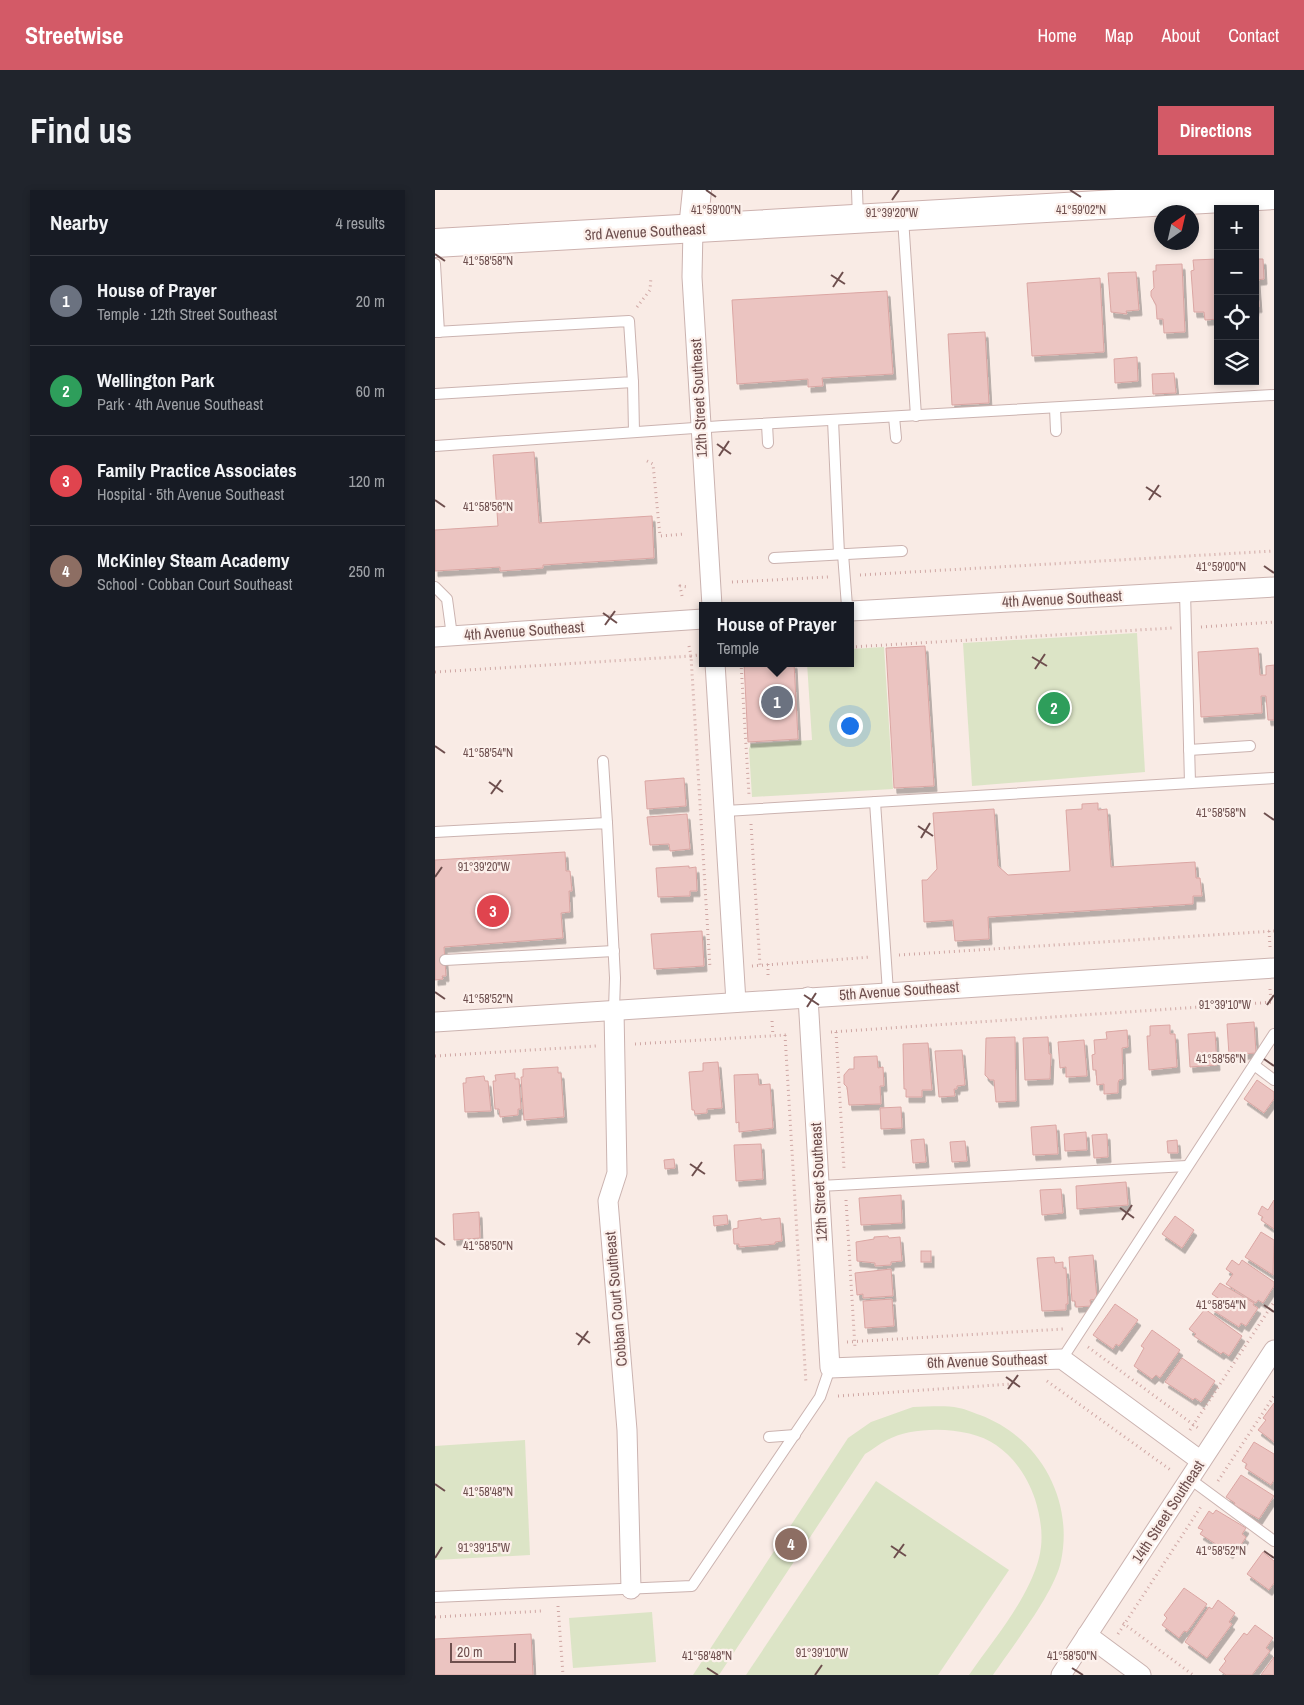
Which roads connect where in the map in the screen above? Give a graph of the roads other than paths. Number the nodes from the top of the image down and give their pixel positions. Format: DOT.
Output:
graph roads {
  1 [pos="697,190"];
  2 [pos="857,190"];
  3 [pos="1234,194"];
  4 [pos="1274,195"];
  5 [pos="903,217"];
  6 [pos="859,220"];
  7 [pos="693,229"];
  8 [pos="435,243"];
  9 [pos="435,264"];
  10 [pos="437,332"];
  11 [pos="633,382"];
  12 [pos="435,394"];
  13 [pos="1274,395"];
  14 [pos="1055,408"];
  15 [pos="915,416"];
  16 [pos="895,417"];
  17 [pos="833,420"];
  18 [pos="767,424"];
  19 [pos="701,428"];
  20 [pos="1056,431"];
  21 [pos="634,432"];
  22 [pos="896,438"];
  23 [pos="768,444"];
  24 [pos="435,446"];
  25 [pos="902,551"];
  26 [pos="841,554"];
  27 [pos="774,558"];
  28 [pos="435,587"];
  29 [pos="1274,587"];
  30 [pos="1185,592"];
  31 [pos="712,602"];
  32 [pos="847,602"];
  33 [pos="854,611"];
  34 [pos="699,619"];
  35 [pos="443,637"];
  36 [pos="715,667"];
  37 [pos="1250,746"];
  38 [pos="1189,750"];
  39 [pos="603,761"];
  40 [pos="1274,778"];
  41 [pos="1190,783"];
  42 [pos="875,802"];
  43 [pos="725,811"];
  44 [pos="607,824"];
  45 [pos="435,832"];
  46 [pos="614,951"];
  47 [pos="445,960"];
  48 [pos="1274,968"];
  49 [pos="888,992"];
  50 [pos="808,997"];
  51 [pos="736,1002"];
  52 [pos="614,1010"];
  53 [pos="435,1022"];
  54 [pos="1274,1034"];
  55 [pos="1254,1065"];
  56 [pos="1274,1080"];
  57 [pos="1187,1166"];
  58 [pos="820,1186"];
  59 [pos="1274,1350"];
  60 [pos="1062,1359"];
  61 [pos="830,1368"];
  62 [pos="795,1435"];
  63 [pos="769,1437"];
  64 [pos="1201,1461"];
  65 [pos="1182,1476"];
  66 [pos="1274,1541"];
  67 [pos="631,1589"];
  68 [pos="435,1597"];
  69 [pos="1087,1635"];
  70 [pos="1061,1675"];
  71 [pos="1141,1675"];
  1 -- 7 [label="main road, 12th Street Southeast"];
  2 -- 6 [label="lane"];
  3 -- 4 [label="main road, 3rd Avenue Southeast"];
  3 -- 5 [label="main road, 3rd Avenue Southeast"];
  5 -- 6 [label="main road, 3rd Avenue Southeast"];
  5 -- 15 [label="lane"];
  6 -- 7 [label="main road, 3rd Avenue Southeast"];
  7 -- 8 [label="main road, 3rd Avenue Southeast"];
  7 -- 19 [label="street, 12th Street Southeast"];
  9 -- 10 [label="lane"];
  10 -- 11 [label="lane"];
  11 -- 12 [label="lane"];
  11 -- 21 [label="lane"];
  13 -- 14 [label="lane"];
  14 -- 15 [label="lane"];
  14 -- 20 [label="lane"];
  15 -- 16 [label="lane"];
  16 -- 17 [label="lane"];
  16 -- 22 [label="lane"];
  17 -- 18 [label="lane"];
  17 -- 26 [label="lane"];
  18 -- 19 [label="lane"];
  18 -- 23 [label="lane"];
  19 -- 21 [label="lane"];
  19 -- 31 [label="street, 12th Street Southeast"];
  21 -- 24 [label="lane"];
  25 -- 26 [label="lane"];
  26 -- 27 [label="lane"];
  26 -- 32 [label="lane"];
  28 -- 35 [label="lane"];
  29 -- 30 [label="street, 4th Avenue Southeast"];
  30 -- 33 [label="street, 4th Avenue Southeast"];
  30 -- 38 [label="lane"];
  34 -- 35 [label="street, 4th Avenue Southeast"];
  36 -- 43 [label="street"];
  37 -- 38 [label="lane"];
  38 -- 41 [label="lane"];
  39 -- 44 [label="lane"];
  40 -- 41 [label="lane"];
  41 -- 42 [label="lane"];
  42 -- 43 [label="lane"];
  42 -- 49 [label="lane"];
  43 -- 51 [label="street"];
  44 -- 45 [label="lane"];
  44 -- 46 [label="lane"];
  46 -- 47 [label="lane"];
  46 -- 52 [label="lane"];
  48 -- 49 [label="street, 5th Avenue Southeast"];
  49 -- 50 [label="street, 5th Avenue Southeast"];
  50 -- 51 [label="street, 5th Avenue Southeast"];
  50 -- 58 [label="street, 12th Street Southeast"];
  51 -- 52 [label="street, 5th Avenue Southeast"];
  52 -- 53 [label="street, 5th Avenue Southeast"];
  52 -- 67 [label="street, Cobban Court Southeast"];
  54 -- 55 [label="lane"];
  55 -- 56 [label="lane"];
  55 -- 57 [label="lane"];
  57 -- 58 [label="lane"];
  57 -- 60 [label="lane"];
  58 -- 61 [label="street, 12th Street Southeast"];
  59 -- 64 [label="street, 14th Street Southeast"];
  60 -- 61 [label="street, 6th Avenue Southeast"];
  60 -- 64 [label="street, 6th Avenue Southeast"];
  61 -- 62 [label="lane"];
  62 -- 63 [label="lane"];
  62 -- 67 [label="lane"];
  64 -- 65 [label="street, 14th Street Southeast"];
  65 -- 66 [label="lane"];
  65 -- 69 [label="street, 14th Street Southeast"];
  67 -- 68 [label="lane"];
  69 -- 70 [label="street, 14th Street Southeast"];
  69 -- 71 [label="street"];
}
